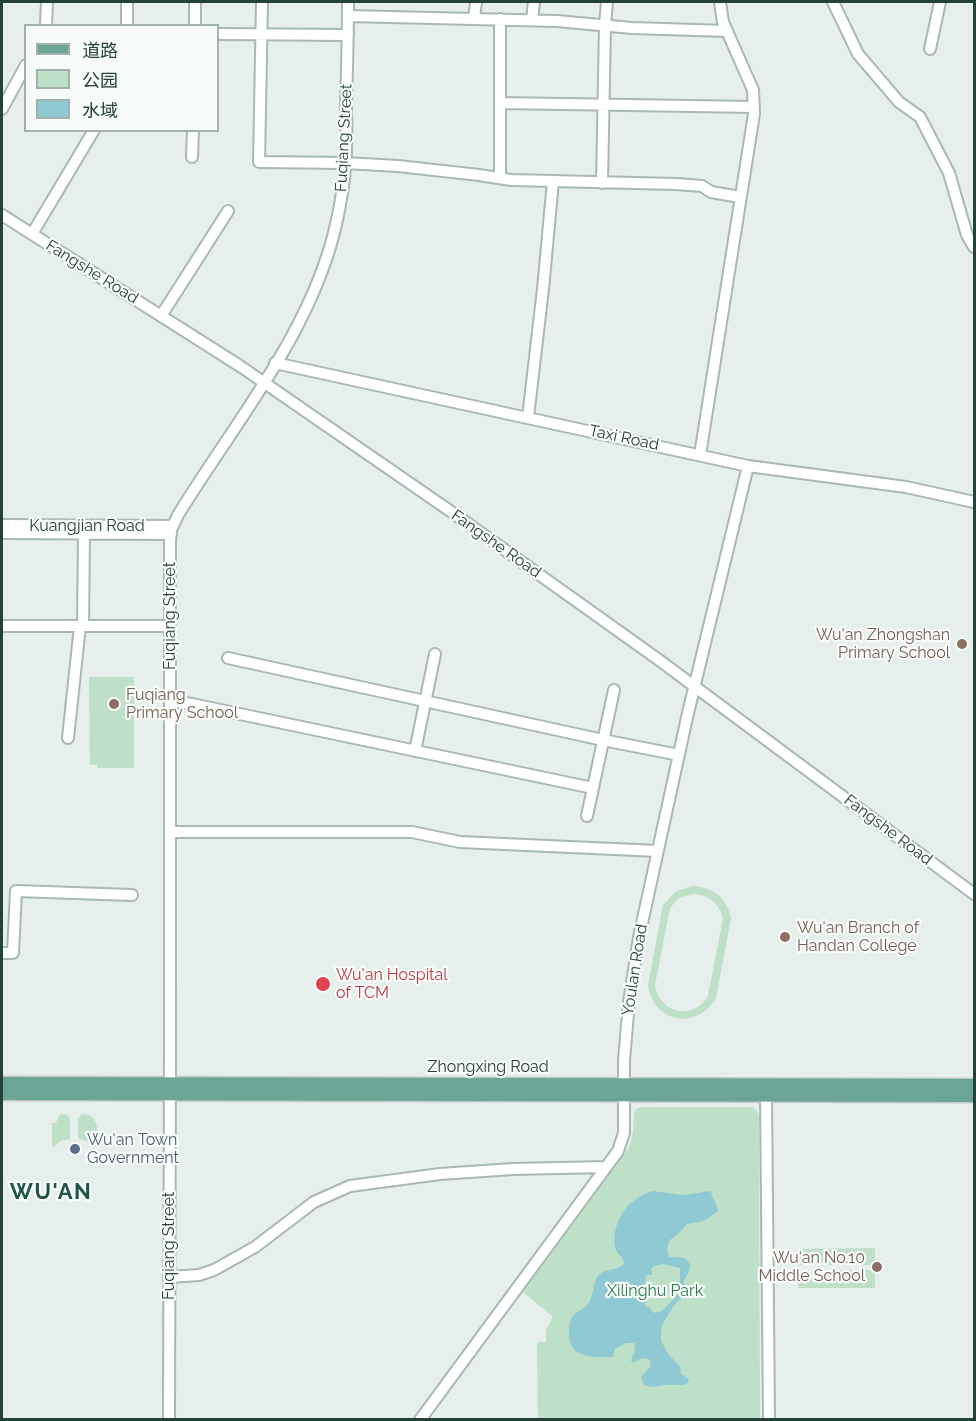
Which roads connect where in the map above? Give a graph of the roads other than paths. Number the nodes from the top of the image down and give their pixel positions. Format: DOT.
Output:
graph roads {
  1 [pos="47,2"];
  2 [pos="127,2"];
  3 [pos="195,2"];
  4 [pos="262,2"];
  5 [pos="348,2"];
  6 [pos="476,2"];
  7 [pos="534,2"];
  8 [pos="607,2"];
  9 [pos="720,2"];
  10 [pos="833,2"];
  11 [pos="940,2"];
  12 [pos="348,16"];
  13 [pos="474,18"];
  14 [pos="500,19"];
  15 [pos="532,20"];
  16 [pos="46,24"];
  17 [pos="127,24"];
  18 [pos="195,24"];
  19 [pos="605,25"];
  20 [pos="727,31"];
  21 [pos="219,34"];
  22 [pos="261,34"];
  23 [pos="348,35"];
  24 [pos="930,49"];
  25 [pos="24,69"];
  26 [pos="500,103"];
  27 [pos="603,105"];
  28 [pos="754,107"];
  29 [pos="2,109"];
  30 [pos="93,132"];
  31 [pos="193,132"];
  32 [pos="192,157"];
  33 [pos="345,163"];
  34 [pos="500,178"];
  35 [pos="553,182"];
  36 [pos="602,183"];
  37 [pos="740,196"];
  38 [pos="228,211"];
  39 [pos="2,215"];
  40 [pos="32,234"];
  41 [pos="975,247"];
  42 [pos="161,316"];
  43 [pos="275,363"];
  44 [pos="264,382"];
  45 [pos="528,417"];
  46 [pos="700,455"];
  47 [pos="748,466"];
  48 [pos="975,502"];
  49 [pos="2,525"];
  50 [pos="172,530"];
  51 [pos="2,533"];
  52 [pos="84,533"];
  53 [pos="2,626"];
  54 [pos="82,626"];
  55 [pos="170,626"];
  56 [pos="435,654"];
  57 [pos="228,658"];
  58 [pos="695,687"];
  59 [pos="614,690"];
  60 [pos="170,701"];
  61 [pos="425,701"];
  62 [pos="68,738"];
  63 [pos="603,740"];
  64 [pos="415,751"];
  65 [pos="679,755"];
  66 [pos="593,788"];
  67 [pos="587,816"];
  68 [pos="170,832"];
  69 [pos="658,850"];
  70 [pos="975,894"];
  71 [pos="132,895"];
  72 [pos="2,953"];
  73 [pos="2,1083"];
  74 [pos="975,1085"];
  75 [pos="170,1089"];
  76 [pos="624,1090"];
  77 [pos="2,1094"];
  78 [pos="766,1096"];
  79 [pos="975,1096"];
  80 [pos="606,1167"];
  81 [pos="169,1277"];
  82 [pos="169,1419"];
  83 [pos="420,1419"];
  84 [pos="768,1419"];
  1 -- 16 [label="street"];
  2 -- 17 [label="street"];
  3 -- 18 [label="street"];
  4 -- 22 [label="street"];
  5 -- 12 [label="street, Fuqiang Street"];
  6 -- 13 [label="street"];
  7 -- 15 [label="street"];
  8 -- 19 [label="street"];
  9 -- 20 [label="street"];
  10 -- 41 [label="street"];
  11 -- 24 [label="street"];
  12 -- 13 [label="street"];
  12 -- 23 [label="street, Fuqiang Street"];
  13 -- 14 [label="street"];
  14 -- 15 [label="street"];
  14 -- 26 [label="street"];
  15 -- 19 [label="street"];
  19 -- 20 [label="street"];
  19 -- 27 [label="street"];
  20 -- 28 [label="street"];
  21 -- 22 [label="street"];
  22 -- 23 [label="street"];
  22 -- 33 [label="street"];
  23 -- 33 [label="street, Fuqiang Street"];
  25 -- 29 [label="street"];
  26 -- 27 [label="street"];
  26 -- 34 [label="street"];
  27 -- 28 [label="street"];
  27 -- 36 [label="street"];
  28 -- 37 [label="street"];
  30 -- 40 [label="street"];
  31 -- 32 [label="street"];
  33 -- 34 [label="street"];
  33 -- 43 [label="street, Fuqiang Street"];
  34 -- 35 [label="street"];
  35 -- 36 [label="street"];
  35 -- 45 [label="street"];
  36 -- 37 [label="street"];
  37 -- 46 [label="street"];
  38 -- 42 [label="street"];
  39 -- 40 [label="street, Fangshe Road"];
  40 -- 42 [label="street, Fangshe Road"];
  42 -- 44 [label="street, Fangshe Road"];
  43 -- 44 [label="street, Fuqiang Street"];
  43 -- 45 [label="street, Taxi Road"];
  44 -- 50 [label="street, Fuqiang Street"];
  44 -- 58 [label="street, Fangshe Road"];
  45 -- 46 [label="street, Taxi Road"];
  46 -- 47 [label="street, Taxi Road"];
  47 -- 48 [label="street, Taxi Road"];
  47 -- 58 [label="street, Youlan Road"];
  49 -- 50 [label="street, Kuangjian Road"];
  50 -- 52 [label="street, Kuangjian Road"];
  50 -- 55 [label="street, Fuqiang Street"];
  51 -- 52 [label="street, Kuangjian Road"];
  52 -- 54 [label="street"];
  53 -- 54 [label="street"];
  54 -- 55 [label="street"];
  54 -- 62 [label="street"];
  55 -- 60 [label="street, Fuqiang Street"];
  56 -- 61 [label="street"];
  57 -- 61 [label="street"];
  58 -- 65 [label="street, Youlan Road"];
  58 -- 70 [label="street, Fangshe Road"];
  59 -- 63 [label="street"];
  60 -- 64 [label="street"];
  60 -- 68 [label="street, Fuqiang Street"];
  61 -- 63 [label="street"];
  61 -- 64 [label="street"];
  63 -- 65 [label="street"];
  63 -- 66 [label="street"];
  64 -- 66 [label="street"];
  65 -- 69 [label="street, Youlan Road"];
  66 -- 67 [label="street"];
  68 -- 69 [label="street"];
  68 -- 75 [label="street, Fuqiang Street"];
  69 -- 76 [label="street, Youlan Road"];
  71 -- 72 [label="street"];
  73 -- 75 [label="main road, Zhongxing Road"];
  74 -- 76 [label="main road, Zhongxing Road"];
  75 -- 76 [label="main road, Zhongxing Road"];
  75 -- 77 [label="main road, Zhongxing Road"];
  75 -- 81 [label="street, Fuqiang Street"];
  76 -- 78 [label="main road, Zhongxing Road"];
  76 -- 80 [label="street, Youlan Road"];
  78 -- 79 [label="main road, Zhongxing Road"];
  78 -- 84 [label="street"];
  80 -- 81 [label="street"];
  80 -- 83 [label="street, Youlan Road"];
  81 -- 82 [label="street, Fuqiang Street"];
}
